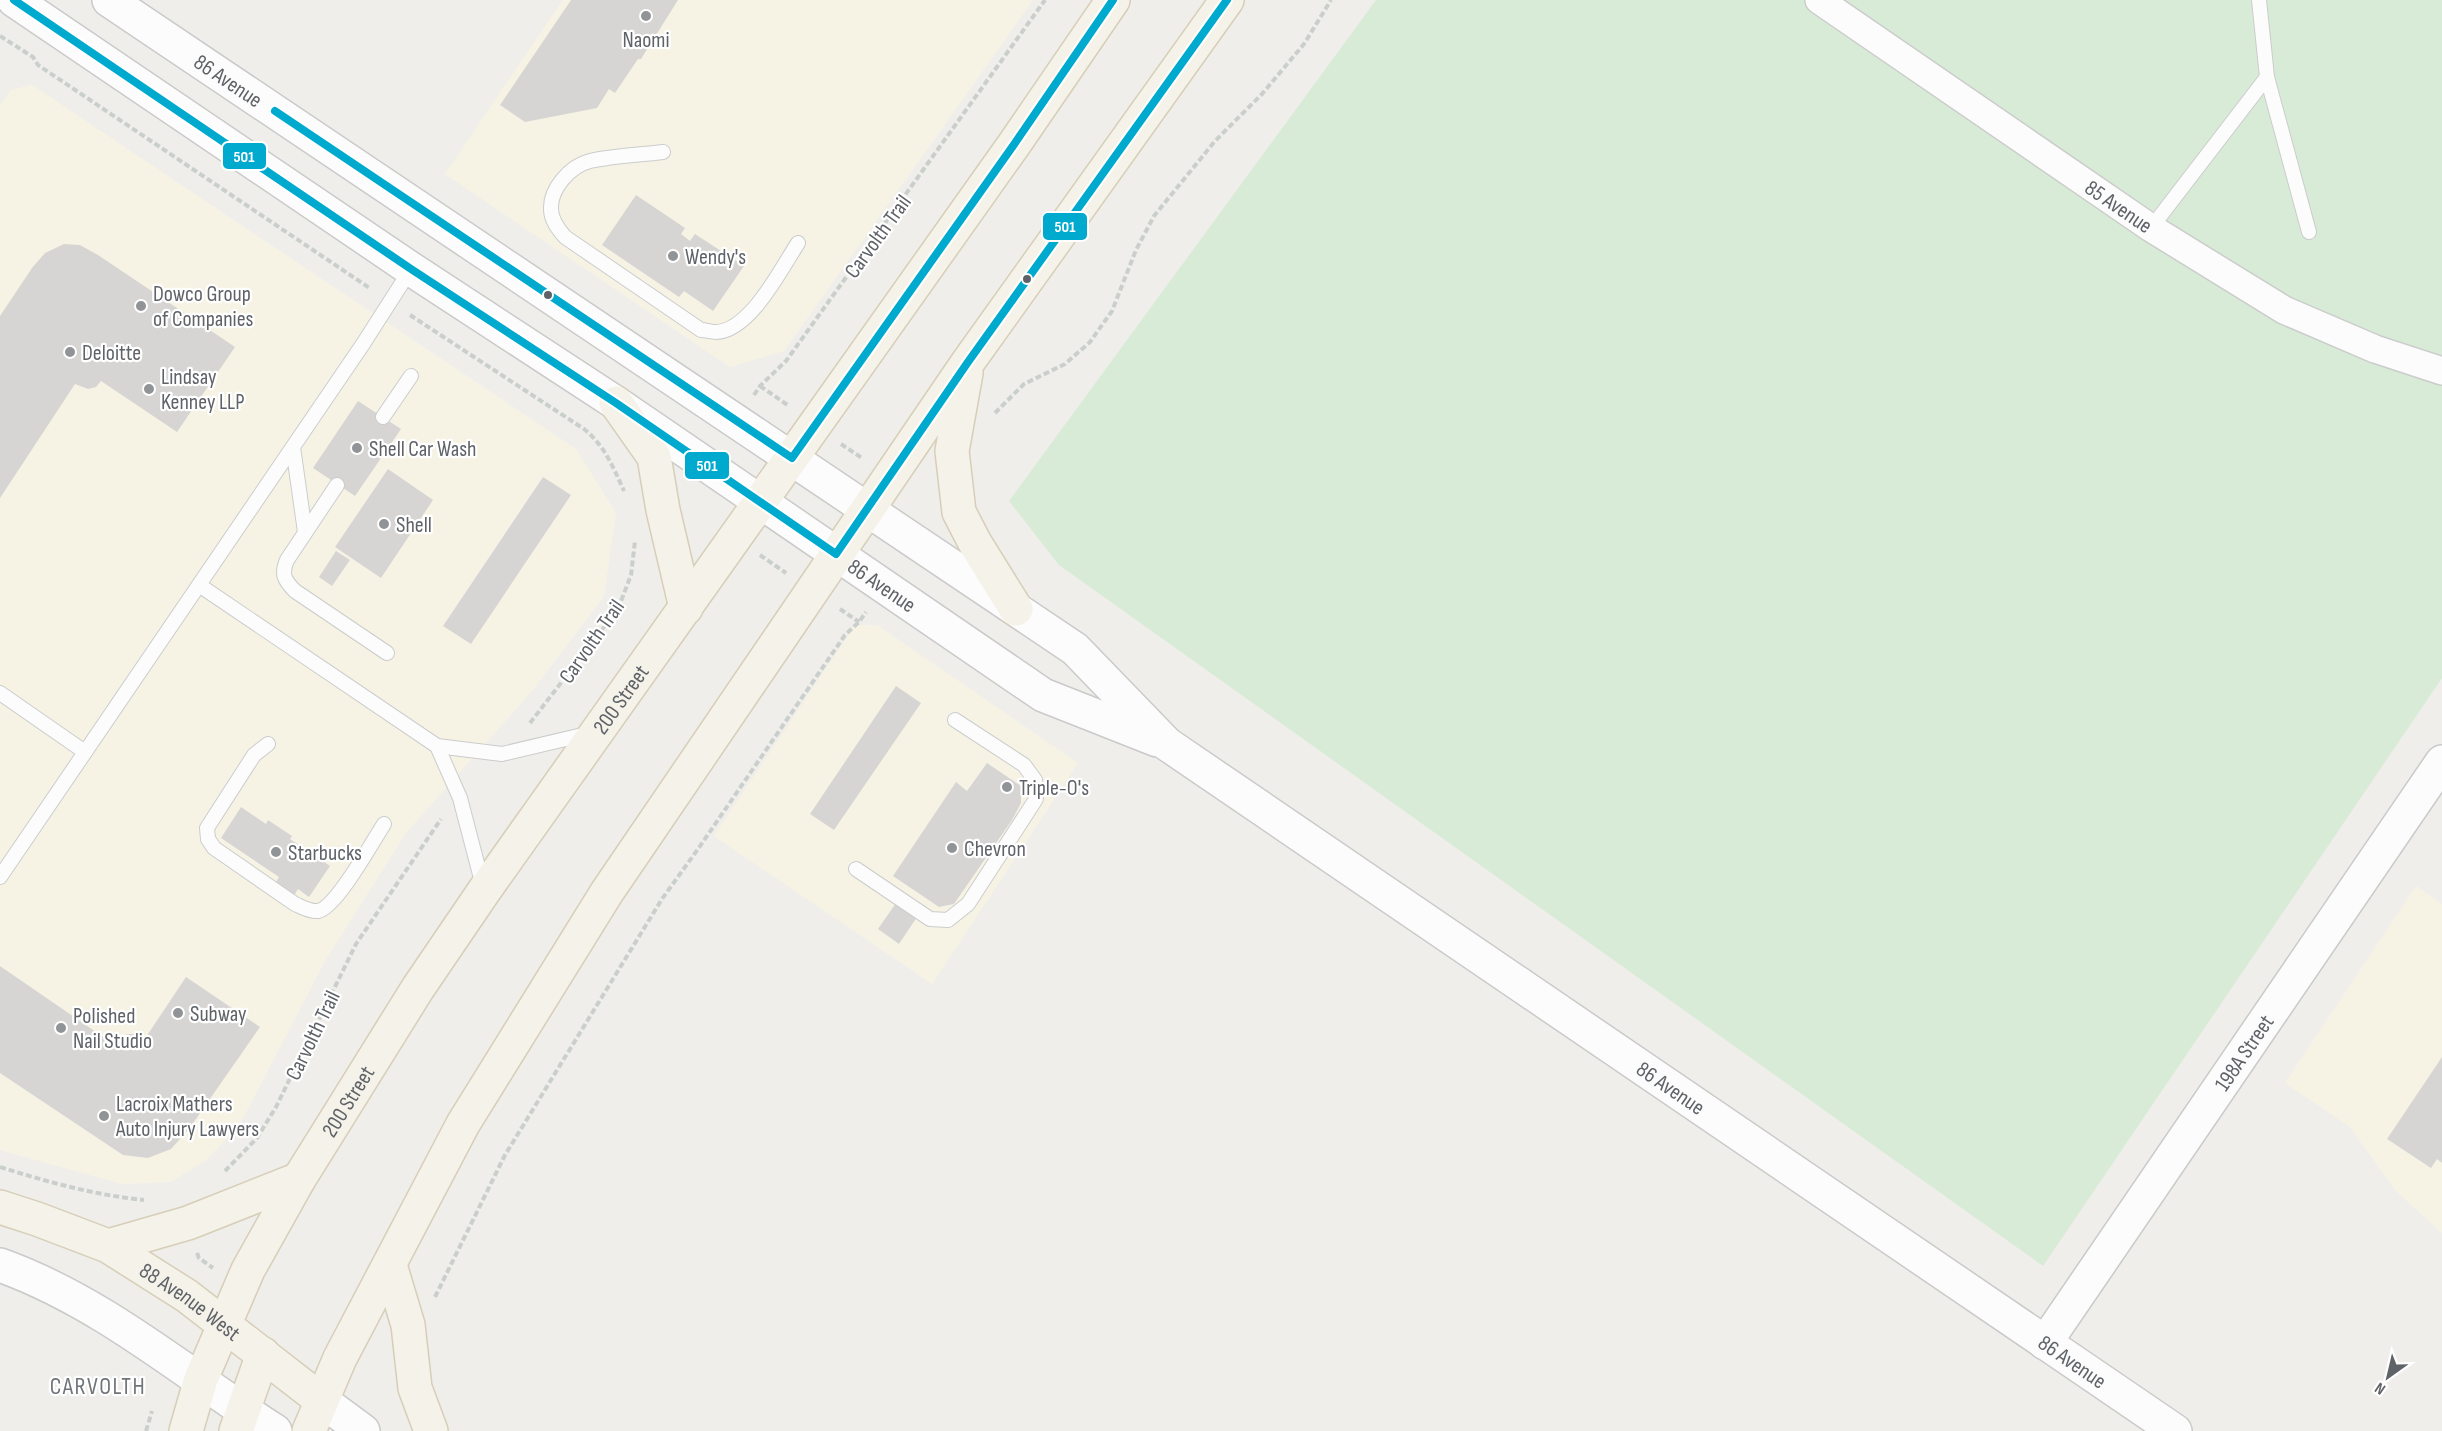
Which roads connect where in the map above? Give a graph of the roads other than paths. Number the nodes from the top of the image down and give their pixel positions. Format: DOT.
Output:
graph roads {
  1 [pos="15,0"];
  2 [pos="109,0"];
  3 [pos="1113,0"];
  4 [pos="1227,0"];
  5 [pos="1819,0"];
  6 [pos="2259,0"];
  7 [pos="0,22"];
  8 [pos="2268,77"];
  9 [pos="663,152"];
  10 [pos="2151,228"];
  11 [pos="2309,232"];
  12 [pos="798,243"];
  13 [pos="411,268"];
  14 [pos="968,362"];
  15 [pos="2442,371"];
  16 [pos="411,376"];
  17 [pos="616,403"];
  18 [pos="383,417"];
  19 [pos="292,447"];
  20 [pos="792,458"];
  21 [pos="337,484"];
  22 [pos="761,502"];
  23 [pos="868,509"];
  24 [pos="305,532"];
  25 [pos="836,554"];
  26 [pos="199,585"];
  27 [pos="686,608"];
  28 [pos="1016,609"];
  29 [pos="387,654"];
  30 [pos="0,693"];
  31 [pos="955,720"];
  32 [pos="599,731"];
  33 [pos="268,744"];
  34 [pos="1167,744"];
  35 [pos="437,746"];
  36 [pos="85,752"];
  37 [pos="2442,762"];
  38 [pos="384,824"];
  39 [pos="856,869"];
  40 [pos="0,877"];
  41 [pos="484,891"];
  42 [pos="299,1179"];
  43 [pos="0,1208"];
  44 [pos="108,1246"];
  45 [pos="0,1265"];
  46 [pos="390,1265"];
  47 [pos="225,1324"];
  48 [pos="2045,1343"];
  49 [pos="263,1354"];
  50 [pos="201,1379"];
  51 [pos="321,1400"];
  52 [pos="239,1421"];
  53 [pos="186,1431"];
  54 [pos="275,1431"];
  55 [pos="309,1431"];
  56 [pos="363,1431"];
  57 [pos="431,1431"];
  58 [pos="2175,1431"];
  1 -- 7 [label="street"];
  1 -- 13 [label="street, 86 Avenue"];
  2 -- 20 [label="street, 86 Avenue"];
  3 -- 20 [label="main road, 200 Street"];
  4 -- 14 [label="main road"];
  5 -- 10 [label="street, 85 Avenue"];
  6 -- 8 [label="lane"];
  8 -- 10 [label="lane"];
  8 -- 11 [label="lane"];
  9 -- 12 [label="lane"];
  10 -- 15 [label="street, 85 Avenue"];
  13 -- 17 [label="street, 86 Avenue"];
  13 -- 19 [label="lane"];
  14 -- 23 [label="main road"];
  14 -- 28 [label="main road"];
  16 -- 18 [label="lane"];
  17 -- 22 [label="street, 86 Avenue"];
  17 -- 27 [label="main road"];
  19 -- 24 [label="lane"];
  19 -- 26 [label="lane"];
  20 -- 22 [label="main road, 200 Street"];
  20 -- 23 [label="street, 86 Avenue"];
  21 -- 24 [label="lane"];
  22 -- 25 [label="street, 86 Avenue"];
  22 -- 27 [label="main road, 200 Street"];
  23 -- 25 [label="main road"];
  23 -- 28 [label="street, 86 Avenue"];
  24 -- 29 [label="lane"];
  25 -- 34 [label="street, 86 Avenue"];
  25 -- 46 [label="main road"];
  26 -- 35 [label="lane"];
  26 -- 36 [label="lane"];
  27 -- 32 [label="main road, 200 Street"];
  28 -- 34 [label="street, 86 Avenue"];
  30 -- 36 [label="lane"];
  31 -- 39 [label="lane"];
  32 -- 35 [label="lane"];
  32 -- 41 [label="main road, 200 Street"];
  33 -- 38 [label="lane"];
  34 -- 48 [label="street, 86 Avenue"];
  35 -- 41 [label="lane"];
  36 -- 40 [label="lane"];
  37 -- 48 [label="street, 198A Street"];
  41 -- 42 [label="main road, 200 Street"];
  42 -- 44 [label="main road"];
  42 -- 47 [label="main road, 200 Street"];
  43 -- 44 [label="main road, 88 Avenue West"];
  44 -- 47 [label="main road, 88 Avenue West"];
  45 -- 50 [label="street"];
  46 -- 51 [label="main road"];
  46 -- 57 [label="main road"];
  47 -- 49 [label="main road, 88 Avenue West"];
  47 -- 50 [label="main road, 200 Street"];
  48 -- 58 [label="street, 86 Avenue"];
  49 -- 51 [label="main road, 88 Avenue West"];
  49 -- 52 [label="main road"];
  50 -- 52 [label="street"];
  50 -- 53 [label="main road, 200 Street"];
  51 -- 55 [label="main road"];
  51 -- 56 [label="street, 88 Avenue West"];
  52 -- 54 [label="street"];
}
